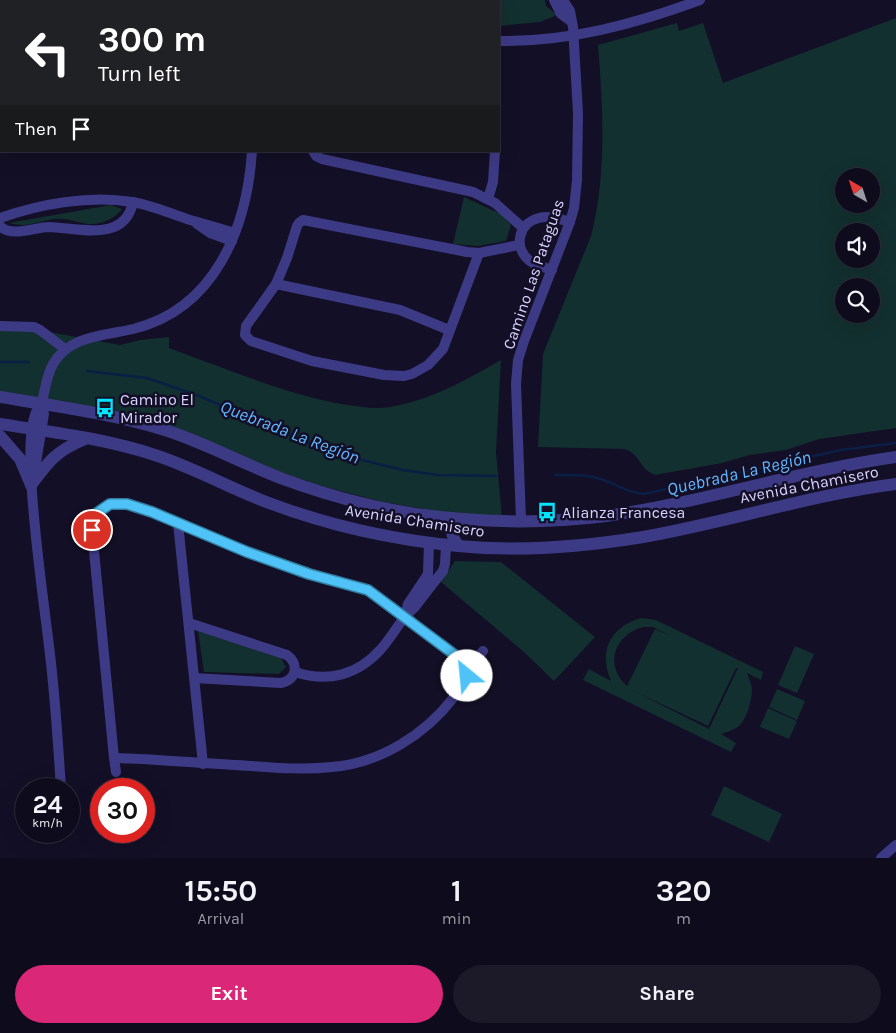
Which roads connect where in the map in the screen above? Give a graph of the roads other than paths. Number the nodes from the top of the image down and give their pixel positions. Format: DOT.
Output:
graph roads {
  1 [pos="554,0"];
  2 [pos="563,0"];
  3 [pos="700,0"];
  4 [pos="572,22"];
  5 [pos="574,36"];
  6 [pos="500,41"];
  7 [pos="252,152"];
  8 [pos="314,152"];
  9 [pos="495,152"];
  10 [pos="488,199"];
  11 [pos="133,202"];
  12 [pos="0,218"];
  13 [pos="570,222"];
  14 [pos="0,226"];
  15 [pos="523,228"];
  16 [pos="233,237"];
  17 [pos="519,245"];
  18 [pos="479,253"];
  19 [pos="552,270"];
  20 [pos="276,284"];
  21 [pos="0,326"];
  22 [pos="449,330"];
  23 [pos="65,349"];
  24 [pos="0,397"];
  25 [pos="42,404"];
  26 [pos="0,424"];
  27 [pos="38,430"];
  28 [pos="0,436"];
  29 [pos="85,439"];
  30 [pos="896,457"];
  31 [pos="896,484"];
  32 [pos="32,485"];
  33 [pos="462,519"];
  34 [pos="521,521"];
  35 [pos="178,523"];
  36 [pos="429,542"];
  37 [pos="453,545"];
  38 [pos="405,616"];
  39 [pos="189,623"];
  40 [pos="482,651"];
  41 [pos="468,669"];
  42 [pos="295,672"];
  43 [pos="194,678"];
  44 [pos="114,758"];
  45 [pos="203,764"];
  46 [pos="116,772"];
  47 [pos="60,778"];
  48 [pos="896,845"];
  49 [pos="881,858"];
  1 -- 4 [label="street"];
  2 -- 4 [label="street, Camino Las Pataguas"];
  3 -- 5 [label="street"];
  4 -- 5 [label="street, Camino Las Pataguas"];
  5 -- 6 [label="street"];
  5 -- 13 [label="street, Camino Las Pataguas"];
  7 -- 16 [label="street"];
  8 -- 10 [label="street"];
  9 -- 10 [label="street"];
  10 -- 15 [label="street"];
  11 -- 12 [label="street"];
  11 -- 14 [label="street"];
  11 -- 16 [label="street"];
  13 -- 15 [label="street"];
  13 -- 19 [label="street, Camino Las Pataguas"];
  15 -- 17 [label="street"];
  16 -- 23 [label="street"];
  17 -- 18 [label="street"];
  17 -- 19 [label="street"];
  18 -- 20 [label="street"];
  18 -- 22 [label="street"];
  19 -- 34 [label="street, Camino Las Pataguas"];
  20 -- 22 [label="street"];
  20 -- 22 [label="street"];
  21 -- 23 [label="street"];
  23 -- 25 [label="street"];
  24 -- 25 [label="street, Avenida Chamisero"];
  25 -- 27 [label="street"];
  25 -- 33 [label="street, Avenida Chamisero"];
  26 -- 27 [label="street, Avenida Chamisero"];
  27 -- 29 [label="street, Avenida Chamisero"];
  27 -- 32 [label="street"];
  28 -- 32 [label="street"];
  29 -- 32 [label="street"];
  29 -- 36 [label="street, Avenida Chamisero"];
  30 -- 34 [label="street, Avenida Chamisero"];
  31 -- 37 [label="street, Avenida Chamisero"];
  32 -- 47 [label="street"];
  33 -- 34 [label="street, Avenida Chamisero"];
  33 -- 37 [label="street"];
  35 -- 38 [label="street"];
  35 -- 39 [label="street"];
  35 -- 44 [label="street"];
  36 -- 37 [label="street, Avenida Chamisero"];
  36 -- 38 [label="street"];
  37 -- 38 [label="street"];
  38 -- 41 [label="street"];
  38 -- 42 [label="street"];
  39 -- 42 [label="street"];
  39 -- 43 [label="street"];
  40 -- 41 [label="street"];
  41 -- 45 [label="street"];
  42 -- 43 [label="street"];
  43 -- 45 [label="street"];
  44 -- 45 [label="street"];
  44 -- 46 [label="street"];
  48 -- 49 [label="street"];
}
